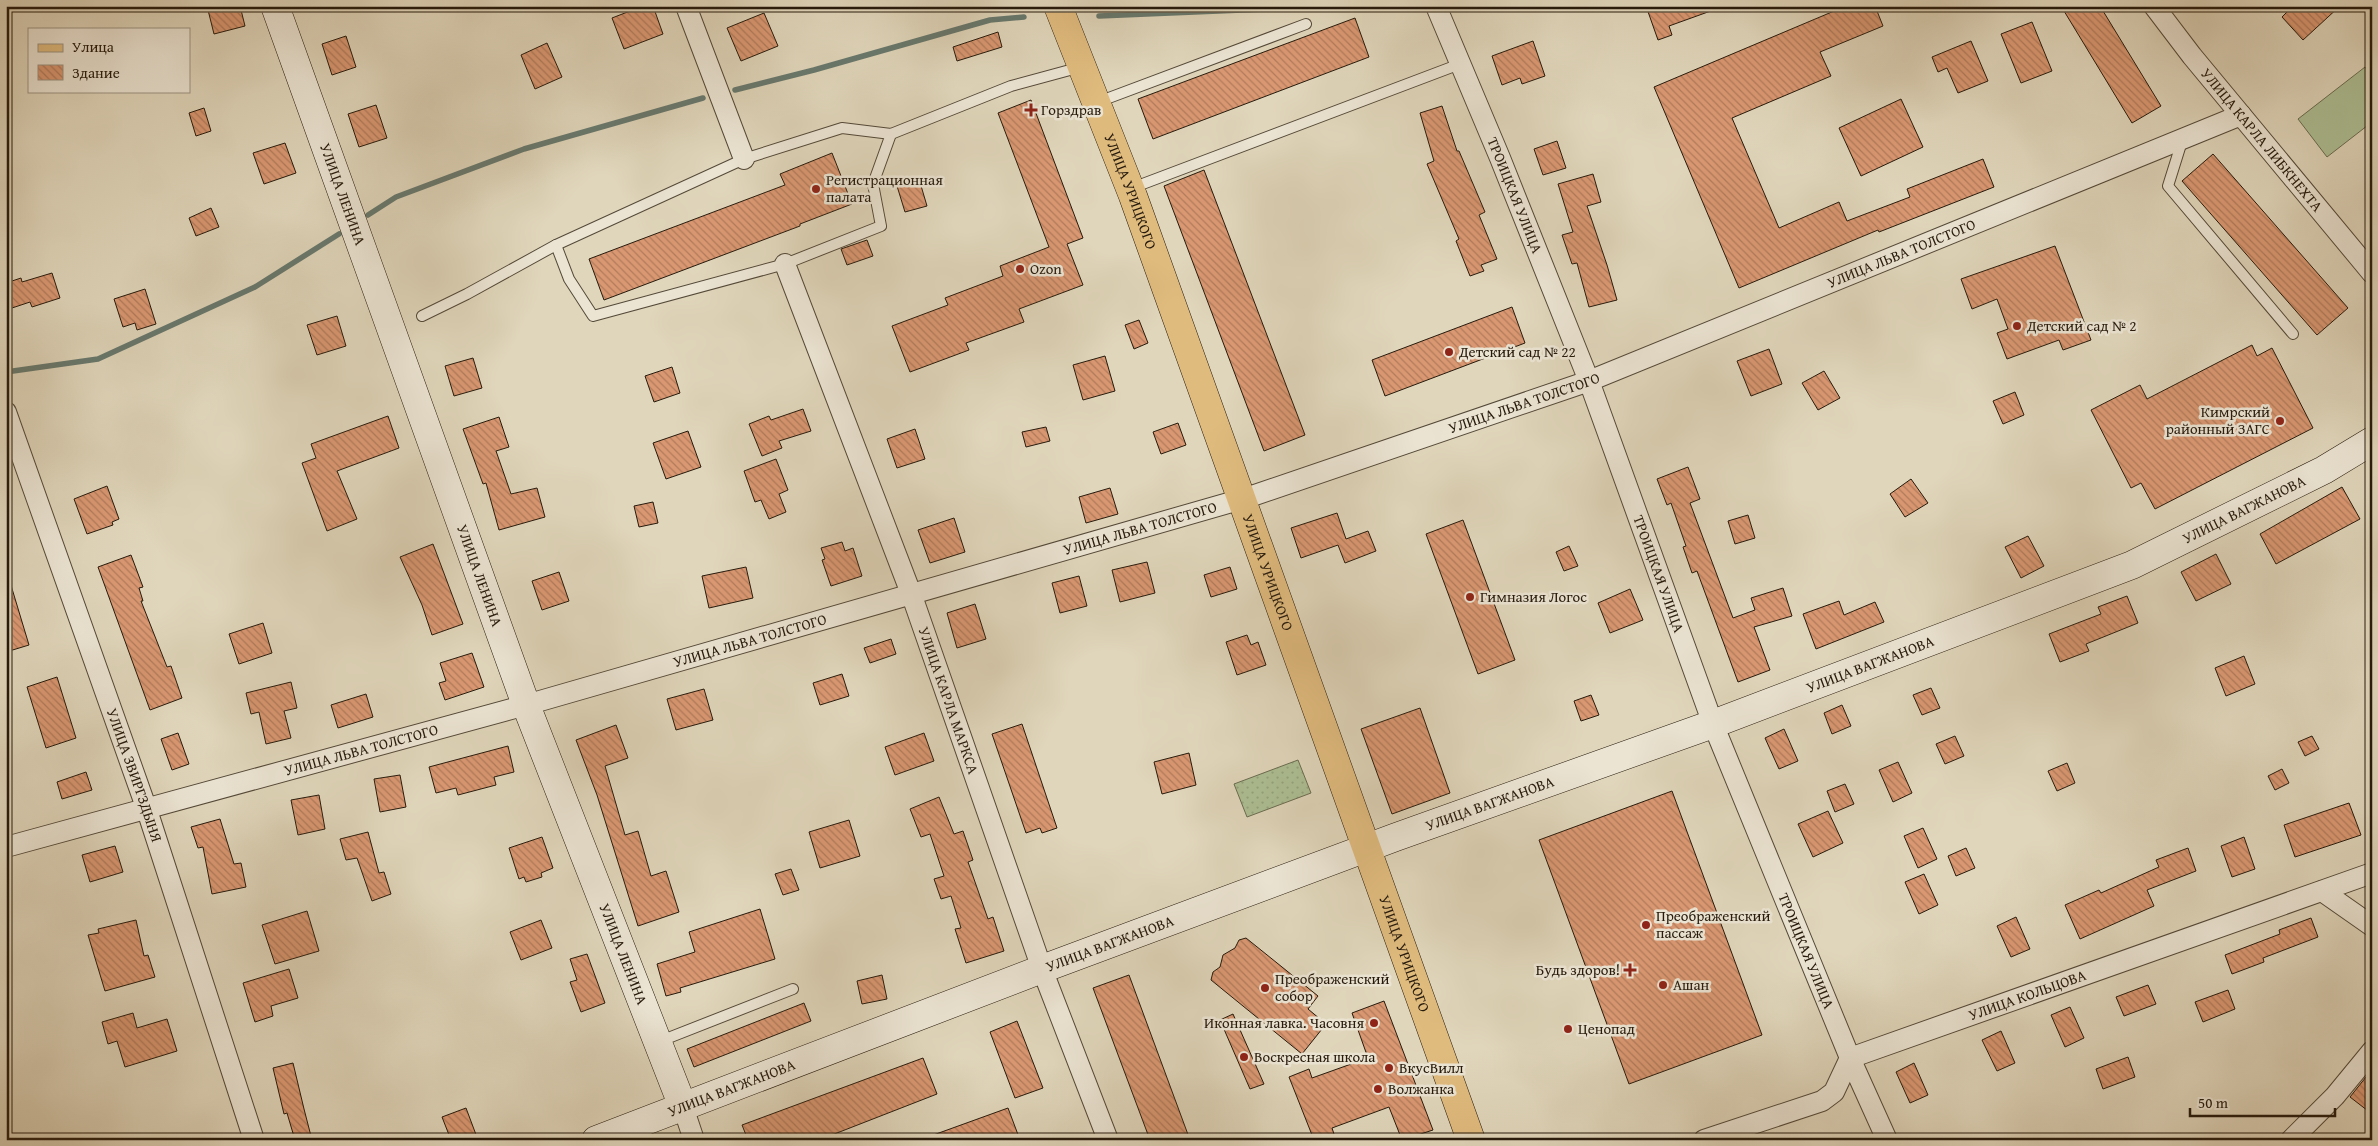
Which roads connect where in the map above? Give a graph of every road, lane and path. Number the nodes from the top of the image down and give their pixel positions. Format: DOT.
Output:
graph roads {
  1 [pos="275,6"];
  2 [pos="686,6"];
  3 [pos="1058,6"];
  4 [pos="1436,6"];
  5 [pos="2154,6"];
  6 [pos="1306,24"];
  7 [pos="1460,64"];
  8 [pos="1082,67"];
  9 [pos="1097,103"];
  10 [pos="2241,115"];
  11 [pos="891,134"];
  12 [pos="2183,138"];
  13 [pos="744,159"];
  14 [pos="1131,189"];
  15 [pos="556,245"];
  16 [pos="785,264"];
  17 [pos="2372,273"];
  18 [pos="422,316"];
  19 [pos="2293,334"];
  20 [pos="1589,381"];
  21 [pos="6,412"];
  22 [pos="2372,441"];
  23 [pos="1242,500"];
  24 [pos="912,596"];
  25 [pos="526,705"];
  26 [pos="1713,724"];
  27 [pos="146,807"];
  28 [pos="6,847"];
  29 [pos="1367,848"];
  30 [pos="2372,873"];
  31 [pos="2322,890"];
  32 [pos="2372,926"];
  33 [pos="1042,969"];
  34 [pos="793,989"];
  35 [pos="658,1043"];
  36 [pos="2372,1051"];
  37 [pos="1850,1058"];
  38 [pos="683,1108"];
  39 [pos="254,1140"];
  40 [pos="596,1140"];
  41 [pos="694,1140"];
  42 [pos="1108,1140"];
  43 [pos="1471,1140"];
  44 [pos="1704,1140"];
  45 [pos="1887,1140"];
  46 [pos="2290,1140"];
  1 -- 25 [label="main road, УЛИЦА ЛЕНИНА"];
  2 -- 13 [label="street"];
  3 -- 8 [label="main road, УЛИЦА УРИЦКОГО"];
  4 -- 7 [label="street, ТРОИЦКАЯ УЛИЦА"];
  5 -- 10 [label="street, УЛИЦА КАРЛА ЛИБКНЕХТА"];
  6 -- 9 [label="lane"];
  7 -- 14 [label="lane"];
  7 -- 20 [label="street, ТРОИЦКАЯ УЛИЦА"];
  8 -- 9 [label="main road, УЛИЦА УРИЦКОГО"];
  8 -- 11 [label="lane"];
  9 -- 14 [label="main road, УЛИЦА УРИЦКОГО"];
  10 -- 12 [label="street, УЛИЦА ЛЬВА ТОЛСТОГО"];
  10 -- 17 [label="street, УЛИЦА КАРЛА ЛИБКНЕХТА"];
  11 -- 13 [label="lane"];
  11 -- 16 [label="lane"];
  12 -- 19 [label="lane"];
  12 -- 20 [label="street, УЛИЦА ЛЬВА ТОЛСТОГО"];
  13 -- 15 [label="lane"];
  14 -- 23 [label="main road, УЛИЦА УРИЦКОГО"];
  15 -- 16 [label="lane"];
  15 -- 18 [label="lane"];
  16 -- 24 [label="street, УЛИЦА КАРЛА МАРКСА"];
  20 -- 23 [label="street, УЛИЦА ЛЬВА ТОЛСТОГО"];
  20 -- 26 [label="street, ТРОИЦКАЯ УЛИЦА"];
  21 -- 27 [label="street, УЛИЦА ЗВИРГЗДЫНЯ"];
  22 -- 26 [label="main road, УЛИЦА ВАГЖАНОВА"];
  23 -- 24 [label="street, УЛИЦА ЛЬВА ТОЛСТОГО"];
  23 -- 29 [label="main road, УЛИЦА УРИЦКОГО"];
  24 -- 25 [label="street, УЛИЦА ЛЬВА ТОЛСТОГО"];
  24 -- 33 [label="street, УЛИЦА КАРЛА МАРКСА"];
  25 -- 27 [label="street, УЛИЦА ЛЬВА ТОЛСТОГО"];
  25 -- 35 [label="main road, УЛИЦА ЛЕНИНА"];
  26 -- 29 [label="main road, УЛИЦА ВАГЖАНОВА"];
  26 -- 37 [label="street, ТРОИЦКАЯ УЛИЦА"];
  27 -- 28 [label="street, УЛИЦА ЛЬВА ТОЛСТОГО"];
  27 -- 39 [label="street, УЛИЦА ЗВИРГЗДЫНЯ"];
  29 -- 33 [label="main road, УЛИЦА ВАГЖАНОВА"];
  29 -- 43 [label="main road, УЛИЦА УРИЦКОГО"];
  30 -- 31 [label="street, УЛИЦА КОЛЬЦОВА"];
  31 -- 32 [label="street"];
  31 -- 37 [label="street, УЛИЦА КОЛЬЦОВА"];
  33 -- 38 [label="main road, УЛИЦА ВАГЖАНОВА"];
  33 -- 42 [label="street, УЛИЦА КАРЛА МАРКСА"];
  34 -- 35 [label="lane"];
  35 -- 38 [label="main road, УЛИЦА ЛЕНИНА"];
  36 -- 46 [label="street"];
  37 -- 44 [label="street"];
  37 -- 45 [label="street, ТРОИЦКАЯ УЛИЦА"];
  38 -- 40 [label="main road, УЛИЦА ВАГЖАНОВА"];
  38 -- 41 [label="street, УЛИЦА ЛЕНИНА"];
}
